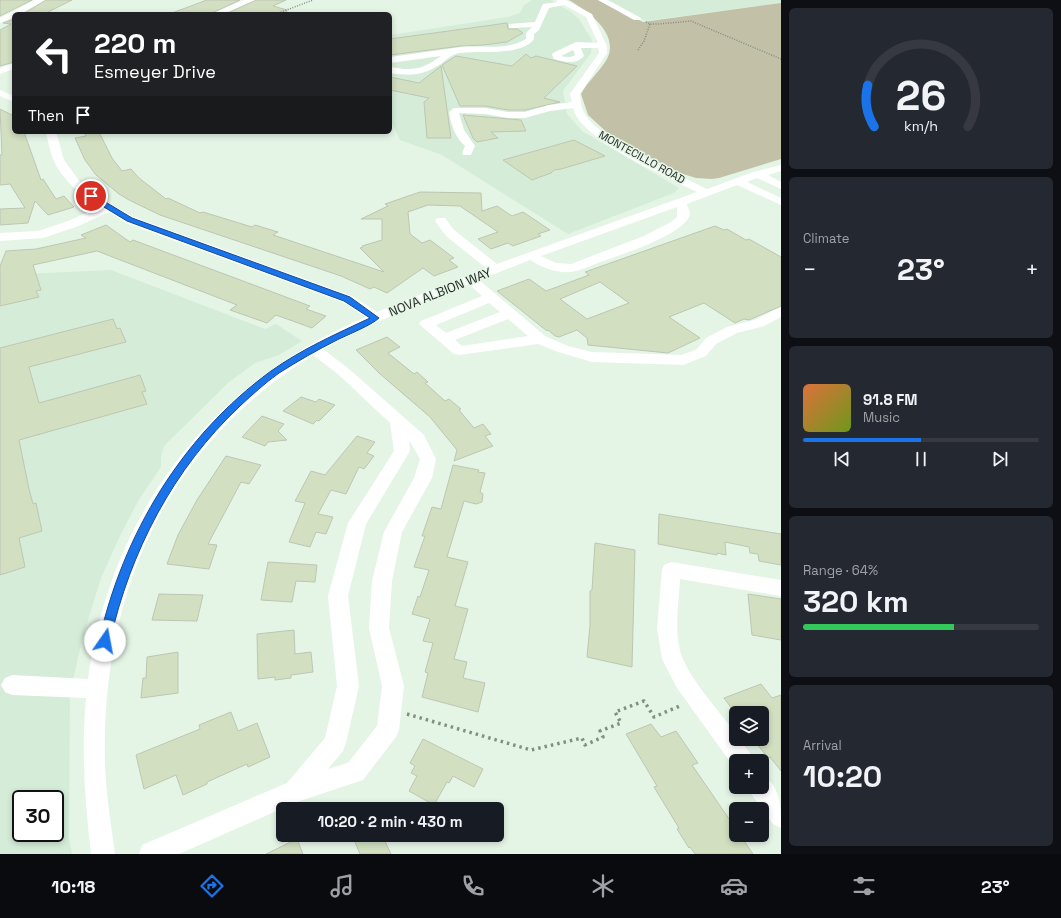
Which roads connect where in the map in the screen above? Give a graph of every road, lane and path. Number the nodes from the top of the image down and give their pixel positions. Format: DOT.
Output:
graph roads {
  1 [pos="41,0"];
  2 [pos="251,0"];
  3 [pos="313,0"];
  4 [pos="602,0"];
  5 [pos="563,2"];
  6 [pos="18,12"];
  7 [pos="219,12"];
  8 [pos="281,12"];
  9 [pos="12,15"];
  10 [pos="637,18"];
  11 [pos="0,21"];
  12 [pos="538,24"];
  13 [pos="650,24"];
  14 [pos="512,26"];
  15 [pos="576,45"];
  16 [pos="602,46"];
  17 [pos="638,50"];
  18 [pos="453,51"];
  19 [pos="781,59"];
  20 [pos="392,60"];
  21 [pos="12,67"];
  22 [pos="392,70"];
  23 [pos="0,72"];
  24 [pos="0,93"];
  25 [pos="12,98"];
  26 [pos="578,104"];
  27 [pos="52,134"];
  28 [pos="467,153"];
  29 [pos="781,168"];
  30 [pos="757,174"];
  31 [pos="737,181"];
  32 [pos="781,186"];
  33 [pos="707,193"];
  34 [pos="680,202"];
  35 [pos="781,202"];
  36 [pos="109,208"];
  37 [pos="441,221"];
  38 [pos="0,237"];
  39 [pos="532,256"];
  40 [pos="495,269"];
  41 [pos="470,279"];
  42 [pos="491,297"];
  43 [pos="781,311"];
  44 [pos="510,313"];
  45 [pos="376,318"];
  46 [pos="445,339"];
  47 [pos="540,339"];
  48 [pos="313,348"];
  49 [pos="398,421"];
  50 [pos="781,588"];
  51 [pos="12,685"];
  52 [pos="97,689"];
  53 [pos="697,698"];
  54 [pos="390,710"];
  55 [pos="737,754"];
  56 [pos="295,791"];
  57 [pos="765,794"];
  58 [pos="781,816"];
  59 [pos="103,854"];
  60 [pos="151,854"];
  1 -- 6 [label="street"];
  2 -- 7 [label="street"];
  3 -- 8 [label="path"];
  4 -- 10 [label="street"];
  5 -- 12 [label="street"];
  5 -- 16 [label="street"];
  9 -- 11 [label="street"];
  10 -- 13 [label="path"];
  12 -- 14 [label="street"];
  12 -- 18 [label="street"];
  13 -- 17 [label="path"];
  13 -- 19 [label="path"];
  15 -- 16 [label="street"];
  16 -- 26 [label="street"];
  18 -- 20 [label="street"];
  18 -- 22 [label="street"];
  21 -- 23 [label="street"];
  24 -- 25 [label="street"];
  26 -- 28 [label="street"];
  26 -- 33 [label="street, MONTECILLO ROAD"];
  27 -- 36 [label="street"];
  29 -- 30 [label="street, NOVA ALBION WAY"];
  30 -- 31 [label="street, NOVA ALBION WAY"];
  30 -- 32 [label="street"];
  31 -- 33 [label="street, NOVA ALBION WAY"];
  31 -- 35 [label="street"];
  33 -- 34 [label="street, NOVA ALBION WAY"];
  34 -- 39 [label="street, NOVA ALBION WAY"];
  34 -- 39 [label="street"];
  36 -- 38 [label="street"];
  36 -- 45 [label="street"];
  37 -- 40 [label="street"];
  39 -- 40 [label="street, NOVA ALBION WAY"];
  40 -- 41 [label="street, NOVA ALBION WAY"];
  41 -- 42 [label="street"];
  41 -- 45 [label="street, NOVA ALBION WAY"];
  42 -- 44 [label="street"];
  42 -- 46 [label="street"];
  43 -- 47 [label="street"];
  44 -- 46 [label="street"];
  44 -- 47 [label="street"];
  45 -- 48 [label="street, NOVA ALBION WAY"];
  46 -- 47 [label="street"];
  48 -- 49 [label="street"];
  48 -- 52 [label="street, NOVA ALBION WAY"];
  49 -- 54 [label="street"];
  49 -- 56 [label="street"];
  50 -- 53 [label="street"];
  51 -- 52 [label="street"];
  52 -- 59 [label="street, NOVA ALBION WAY"];
  53 -- 54 [label="path"];
  53 -- 55 [label="street"];
  54 -- 56 [label="street"];
  56 -- 60 [label="street"];
  57 -- 58 [label="street"];
}
